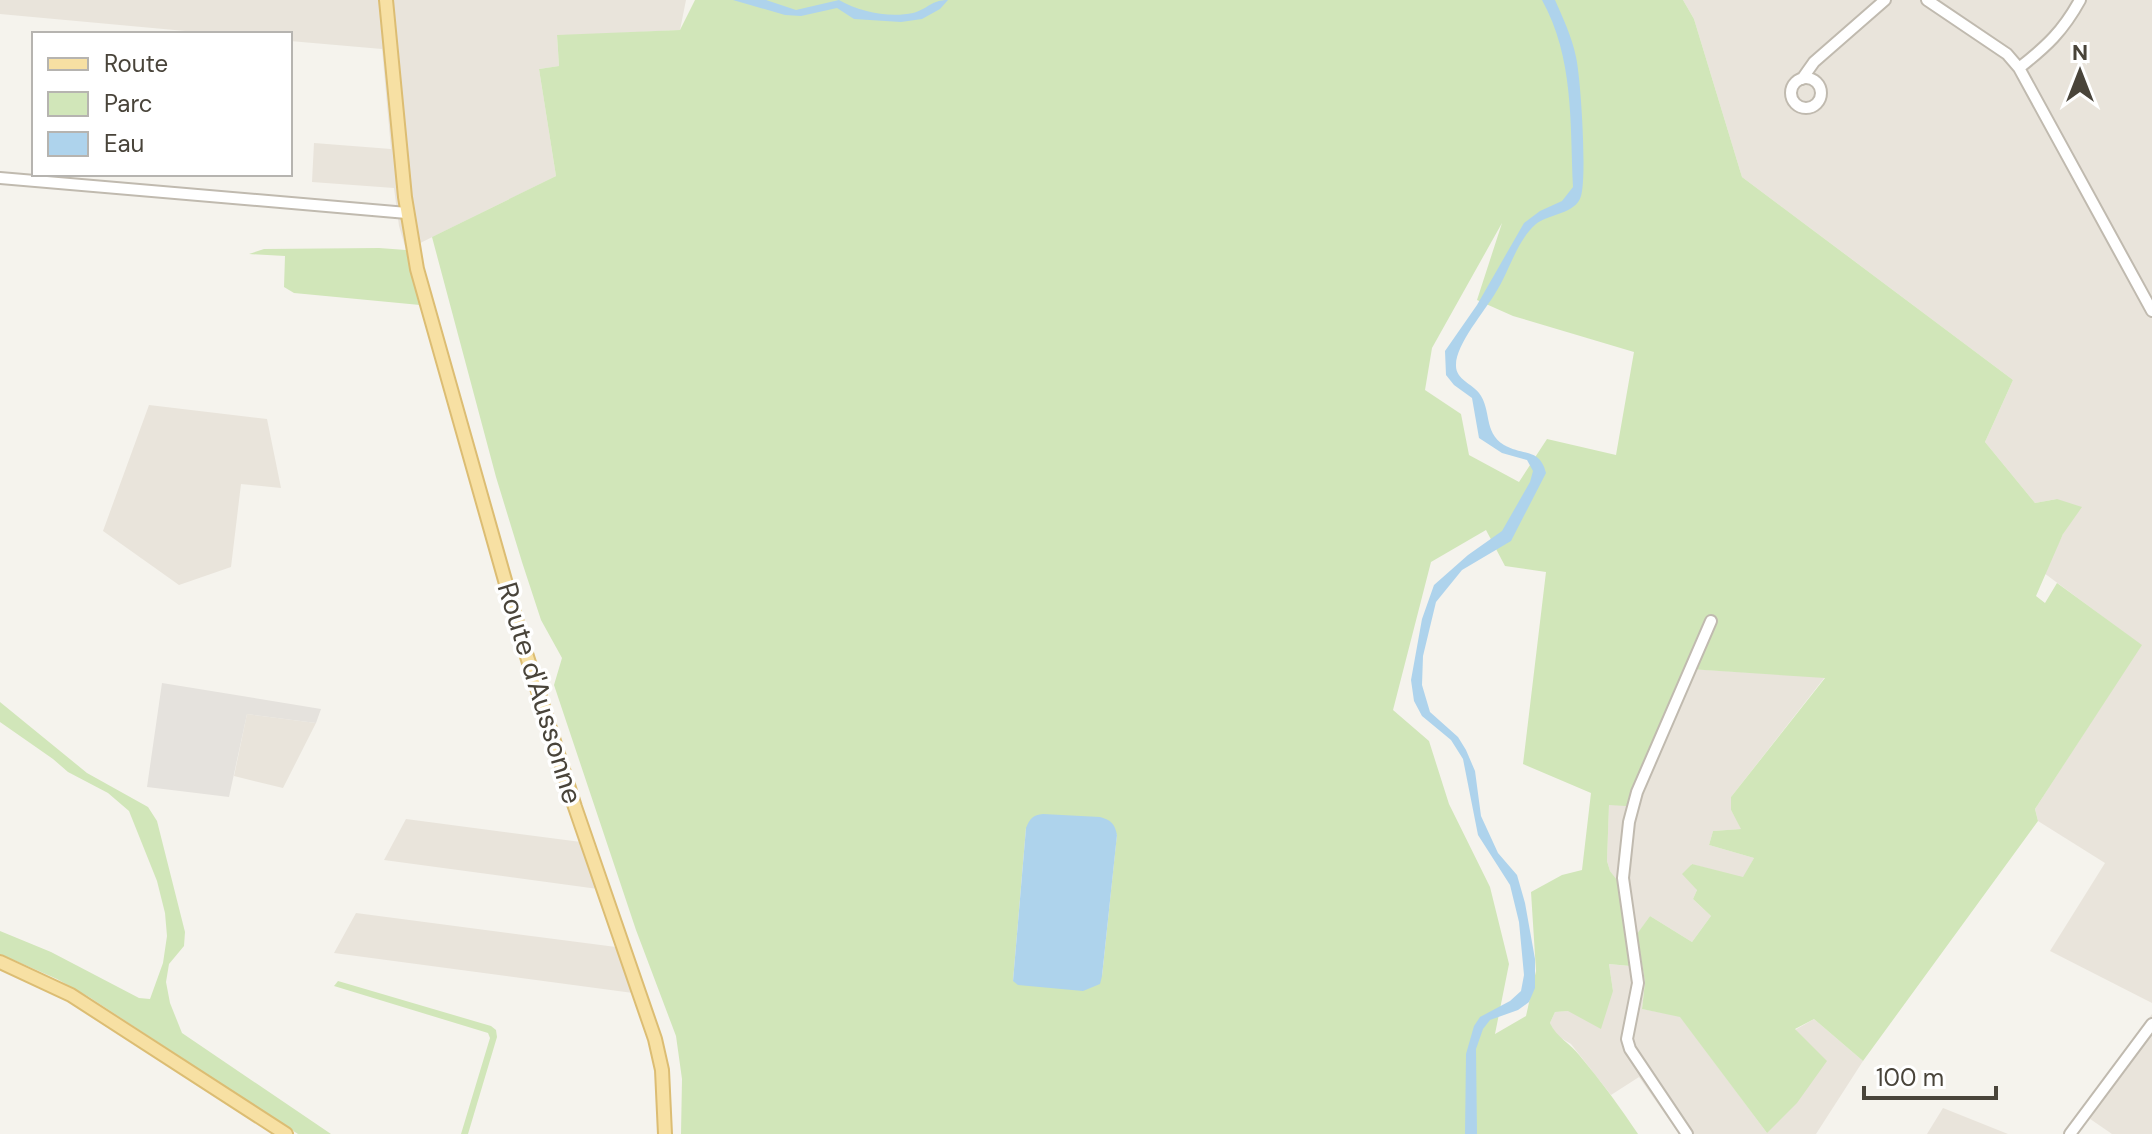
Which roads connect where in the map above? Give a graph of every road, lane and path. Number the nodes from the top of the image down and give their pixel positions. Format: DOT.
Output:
graph roads {
  1 [pos="386,0"];
  2 [pos="1885,0"];
  3 [pos="1929,0"];
  4 [pos="2080,0"];
  5 [pos="2019,68"];
  6 [pos="1802,79"];
  7 [pos="0,178"];
  8 [pos="407,213"];
  9 [pos="2152,311"];
  10 [pos="1711,621"];
  11 [pos="0,962"];
  12 [pos="2152,1024"];
  13 [pos="286,1134"];
  14 [pos="665,1134"];
  15 [pos="1687,1134"];
  16 [pos="2070,1134"];
  1 -- 8 [label="main road, Route d'Aussonne"];
  2 -- 6 [label="street"];
  3 -- 5 [label="street"];
  4 -- 5 [label="street"];
  5 -- 9 [label="street"];
  7 -- 8 [label="street"];
  8 -- 14 [label="main road, Route d'Aussonne"];
  10 -- 15 [label="street"];
  11 -- 13 [label="main road"];
  12 -- 16 [label="street"];
}
